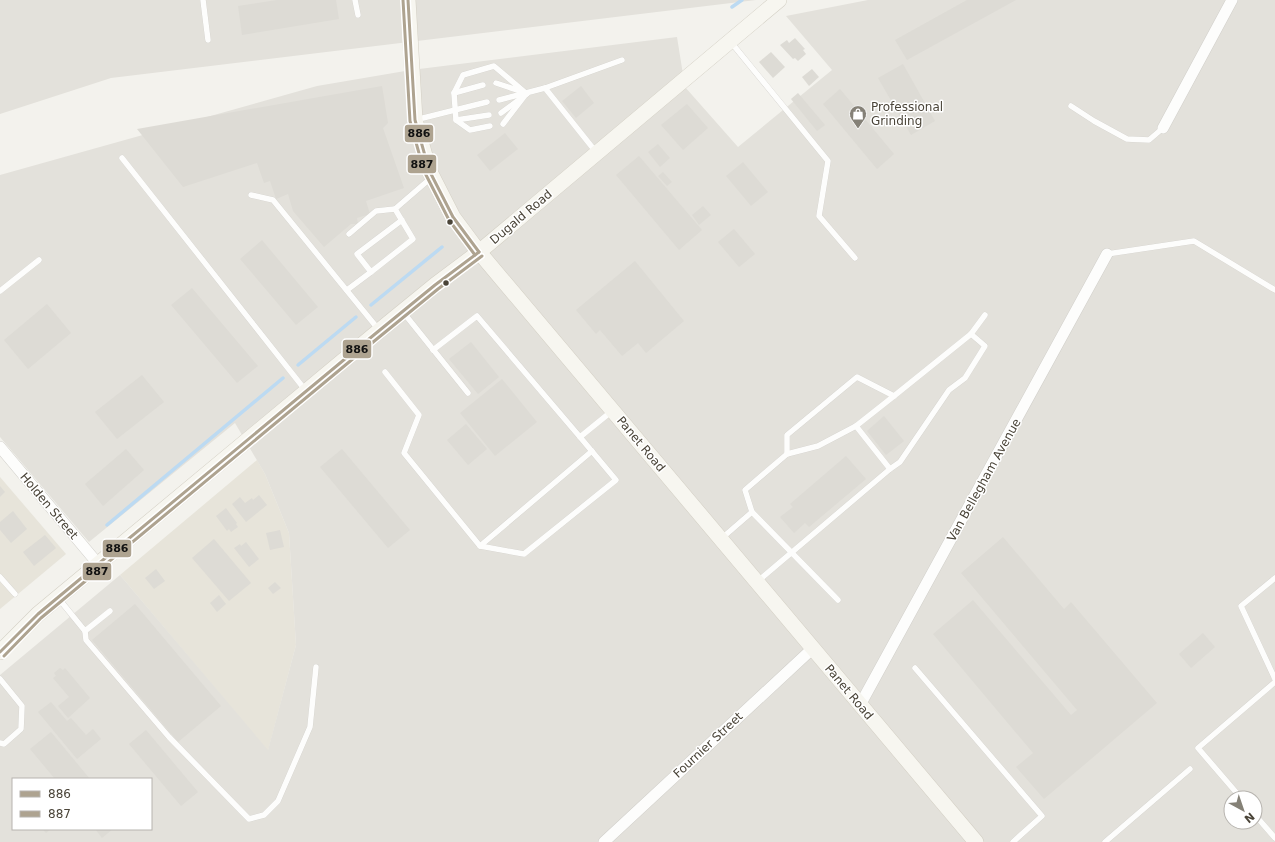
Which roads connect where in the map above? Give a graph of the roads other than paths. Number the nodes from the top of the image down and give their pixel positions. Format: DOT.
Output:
graph roads {
  1 [pos="203,0"];
  2 [pos="355,0"];
  3 [pos="408,0"];
  4 [pos="778,0"];
  5 [pos="1232,0"];
  6 [pos="358,15"];
  7 [pos="208,40"];
  8 [pos="730,40"];
  9 [pos="622,60"];
  10 [pos="496,83"];
  11 [pos="483,85"];
  12 [pos="546,88"];
  13 [pos="454,93"];
  14 [pos="527,94"];
  15 [pos="499,100"];
  16 [pos="487,102"];
  17 [pos="1071,106"];
  18 [pos="456,109"];
  19 [pos="501,113"];
  20 [pos="489,115"];
  21 [pos="415,120"];
  22 [pos="456,120"];
  23 [pos="503,124"];
  24 [pos="490,126"];
  25 [pos="1163,128"];
  26 [pos="596,153"];
  27 [pos="122,158"];
  28 [pos="433,177"];
  29 [pos="251,195"];
  30 [pos="395,209"];
  31 [pos="402,220"];
  32 [pos="349,234"];
  33 [pos="479,252"];
  34 [pos="1107,254"];
  35 [pos="855,258"];
  36 [pos="39,260"];
  37 [pos="371,272"];
  38 [pos="0,290"];
  39 [pos="347,290"];
  40 [pos="1275,290"];
  41 [pos="402,312"];
  42 [pos="985,315"];
  43 [pos="379,330"];
  44 [pos="971,334"];
  45 [pos="433,350"];
  46 [pos="385,372"];
  47 [pos="307,391"];
  48 [pos="468,392"];
  49 [pos="894,396"];
  50 [pos="612,411"];
  51 [pos="856,426"];
  52 [pos="580,437"];
  53 [pos="0,447"];
  54 [pos="592,451"];
  55 [pos="787,454"];
  56 [pos="890,469"];
  57 [pos="752,512"];
  58 [pos="720,539"];
  59 [pos="480,546"];
  60 [pos="792,552"];
  61 [pos="99,565"];
  62 [pos="0,577"];
  63 [pos="1275,578"];
  64 [pos="756,582"];
  65 [pos="14,594"];
  66 [pos="58,598"];
  67 [pos="838,600"];
  68 [pos="110,611"];
  69 [pos="38,614"];
  70 [pos="86,631"];
  71 [pos="0,638"];
  72 [pos="812,649"];
  73 [pos="0,652"];
  74 [pos="316,667"];
  75 [pos="915,668"];
  76 [pos="0,679"];
  77 [pos="1275,681"];
  78 [pos="860,705"];
  79 [pos="0,743"];
  80 [pos="1190,769"];
  81 [pos="1234,790"];
  82 [pos="1263,824"];
  83 [pos="1275,838"];
  84 [pos="604,842"];
  85 [pos="976,842"];
  86 [pos="1012,842"];
  87 [pos="1106,842"];
  1 -- 7 [label="lane"];
  2 -- 6 [label="lane"];
  3 -- 21 [label="street, Panet Road"];
  4 -- 8 [label="street, Dugald Road"];
  5 -- 25 [label="street"];
  8 -- 26 [label="street, Dugald Road"];
  8 -- 35 [label="lane"];
  9 -- 12 [label="lane"];
  10 -- 14 [label="lane"];
  11 -- 13 [label="lane"];
  12 -- 14 [label="lane"];
  12 -- 26 [label="lane"];
  13 -- 14 [label="lane"];
  13 -- 18 [label="lane"];
  14 -- 15 [label="lane"];
  14 -- 19 [label="lane"];
  14 -- 23 [label="lane"];
  16 -- 18 [label="lane"];
  17 -- 25 [label="lane"];
  18 -- 21 [label="lane"];
  18 -- 22 [label="lane"];
  20 -- 22 [label="lane"];
  21 -- 28 [label="street, Panet Road"];
  22 -- 24 [label="lane"];
  26 -- 33 [label="street, Dugald Road"];
  27 -- 47 [label="lane"];
  28 -- 30 [label="lane"];
  28 -- 33 [label="street, Panet Road"];
  29 -- 39 [label="lane"];
  30 -- 31 [label="lane"];
  30 -- 32 [label="lane"];
  31 -- 37 [label="lane"];
  31 -- 37 [label="lane"];
  33 -- 41 [label="street, Dugald Road"];
  33 -- 50 [label="street, Panet Road"];
  34 -- 40 [label="lane"];
  34 -- 78 [label="street, Van Bellegham Avenue"];
  36 -- 38 [label="lane"];
  37 -- 39 [label="lane"];
  39 -- 43 [label="lane"];
  41 -- 43 [label="street, Dugald Road"];
  41 -- 45 [label="lane"];
  42 -- 44 [label="lane"];
  43 -- 47 [label="street, Dugald Road"];
  44 -- 49 [label="lane"];
  44 -- 56 [label="lane"];
  45 -- 48 [label="lane"];
  45 -- 52 [label="lane"];
  46 -- 59 [label="lane"];
  47 -- 61 [label="street, Dugald Road"];
  49 -- 51 [label="lane"];
  49 -- 55 [label="lane"];
  50 -- 52 [label="lane"];
  50 -- 58 [label="street, Panet Road"];
  51 -- 55 [label="lane"];
  51 -- 56 [label="lane"];
  52 -- 54 [label="lane"];
  53 -- 61 [label="street, Holden Street"];
  54 -- 59 [label="lane"];
  54 -- 59 [label="lane"];
  55 -- 57 [label="lane"];
  56 -- 60 [label="lane"];
  57 -- 58 [label="lane"];
  57 -- 60 [label="lane"];
  58 -- 64 [label="street, Panet Road"];
  60 -- 64 [label="lane"];
  60 -- 67 [label="lane"];
  61 -- 66 [label="street, Dugald Road"];
  62 -- 65 [label="lane"];
  63 -- 77 [label="lane"];
  64 -- 72 [label="street, Panet Road"];
  66 -- 69 [label="street, Dugald Road"];
  66 -- 70 [label="lane"];
  68 -- 70 [label="lane"];
  69 -- 71 [label="street, Dugald Road"];
  69 -- 73 [label="street, Dugald Road"];
  70 -- 74 [label="lane"];
  72 -- 78 [label="street, Panet Road"];
  72 -- 84 [label="street, Fournier Street"];
  75 -- 86 [label="lane"];
  76 -- 79 [label="lane"];
  77 -- 81 [label="lane"];
  78 -- 85 [label="street, Panet Road"];
  80 -- 87 [label="lane"];
  82 -- 83 [label="lane"];
}
